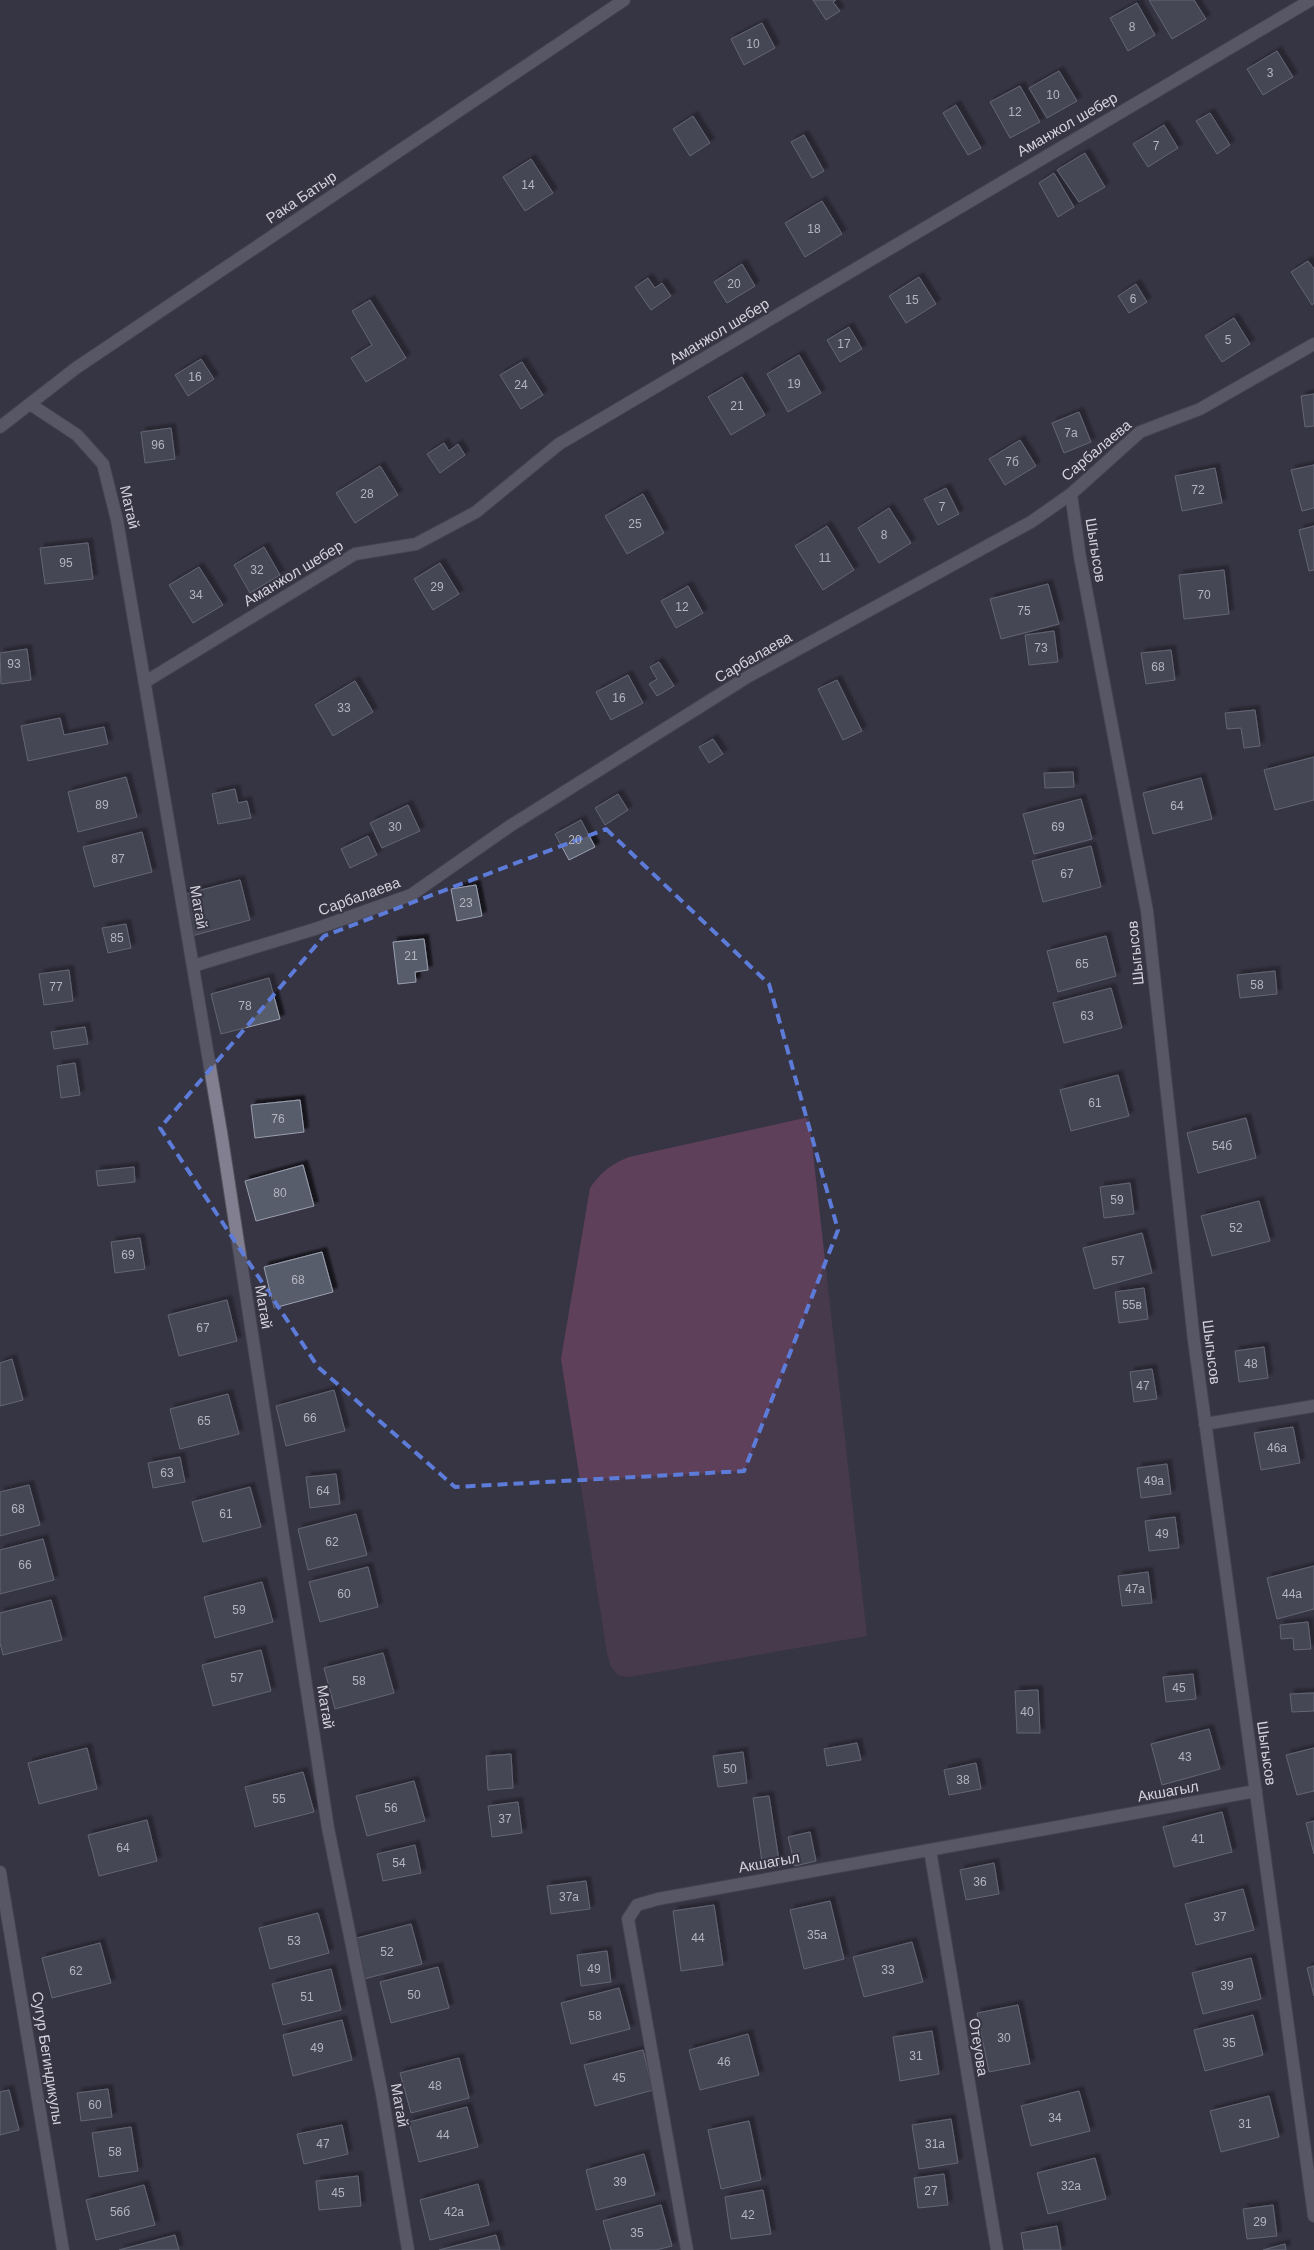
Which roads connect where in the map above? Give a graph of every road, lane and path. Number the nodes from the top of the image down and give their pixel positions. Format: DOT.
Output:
graph roads {
  1 [pos="624,0"];
  2 [pos="1311,0"];
  3 [pos="1314,344"];
  4 [pos="30,404"];
  5 [pos="0,427"];
  6 [pos="1071,494"];
  7 [pos="145,682"];
  8 [pos="193,966"];
  9 [pos="1314,1406"];
  10 [pos="1205,1424"];
  11 [pos="1256,1791"];
  12 [pos="930,1850"];
  13 [pos="0,1872"];
  14 [pos="1314,2216"];
  15 [pos="63,2250"];
  16 [pos="408,2250"];
  17 [pos="687,2250"];
  18 [pos="997,2250"];
  1 -- 4 [label="street, Рака Батыр"];
  2 -- 7 [label="street, Аманжол шебер"];
  3 -- 6 [label="street, Сарбалаева"];
  4 -- 5 [label="street, Рака Батыр"];
  4 -- 7 [label="street, Матай"];
  6 -- 8 [label="street, Сарбалаева"];
  6 -- 10 [label="street, Шыгысов"];
  7 -- 8 [label="street, Матай"];
  8 -- 16 [label="street, Матай"];
  9 -- 10 [label="street"];
  10 -- 11 [label="street, Шыгысов"];
  11 -- 12 [label="street, Акшагыл"];
  11 -- 14 [label="street, Шыгысов"];
  12 -- 17 [label="street, Акшагыл"];
  12 -- 18 [label="street, Отеуова"];
  13 -- 15 [label="street, Сугур Бегиндикулы"];
}
